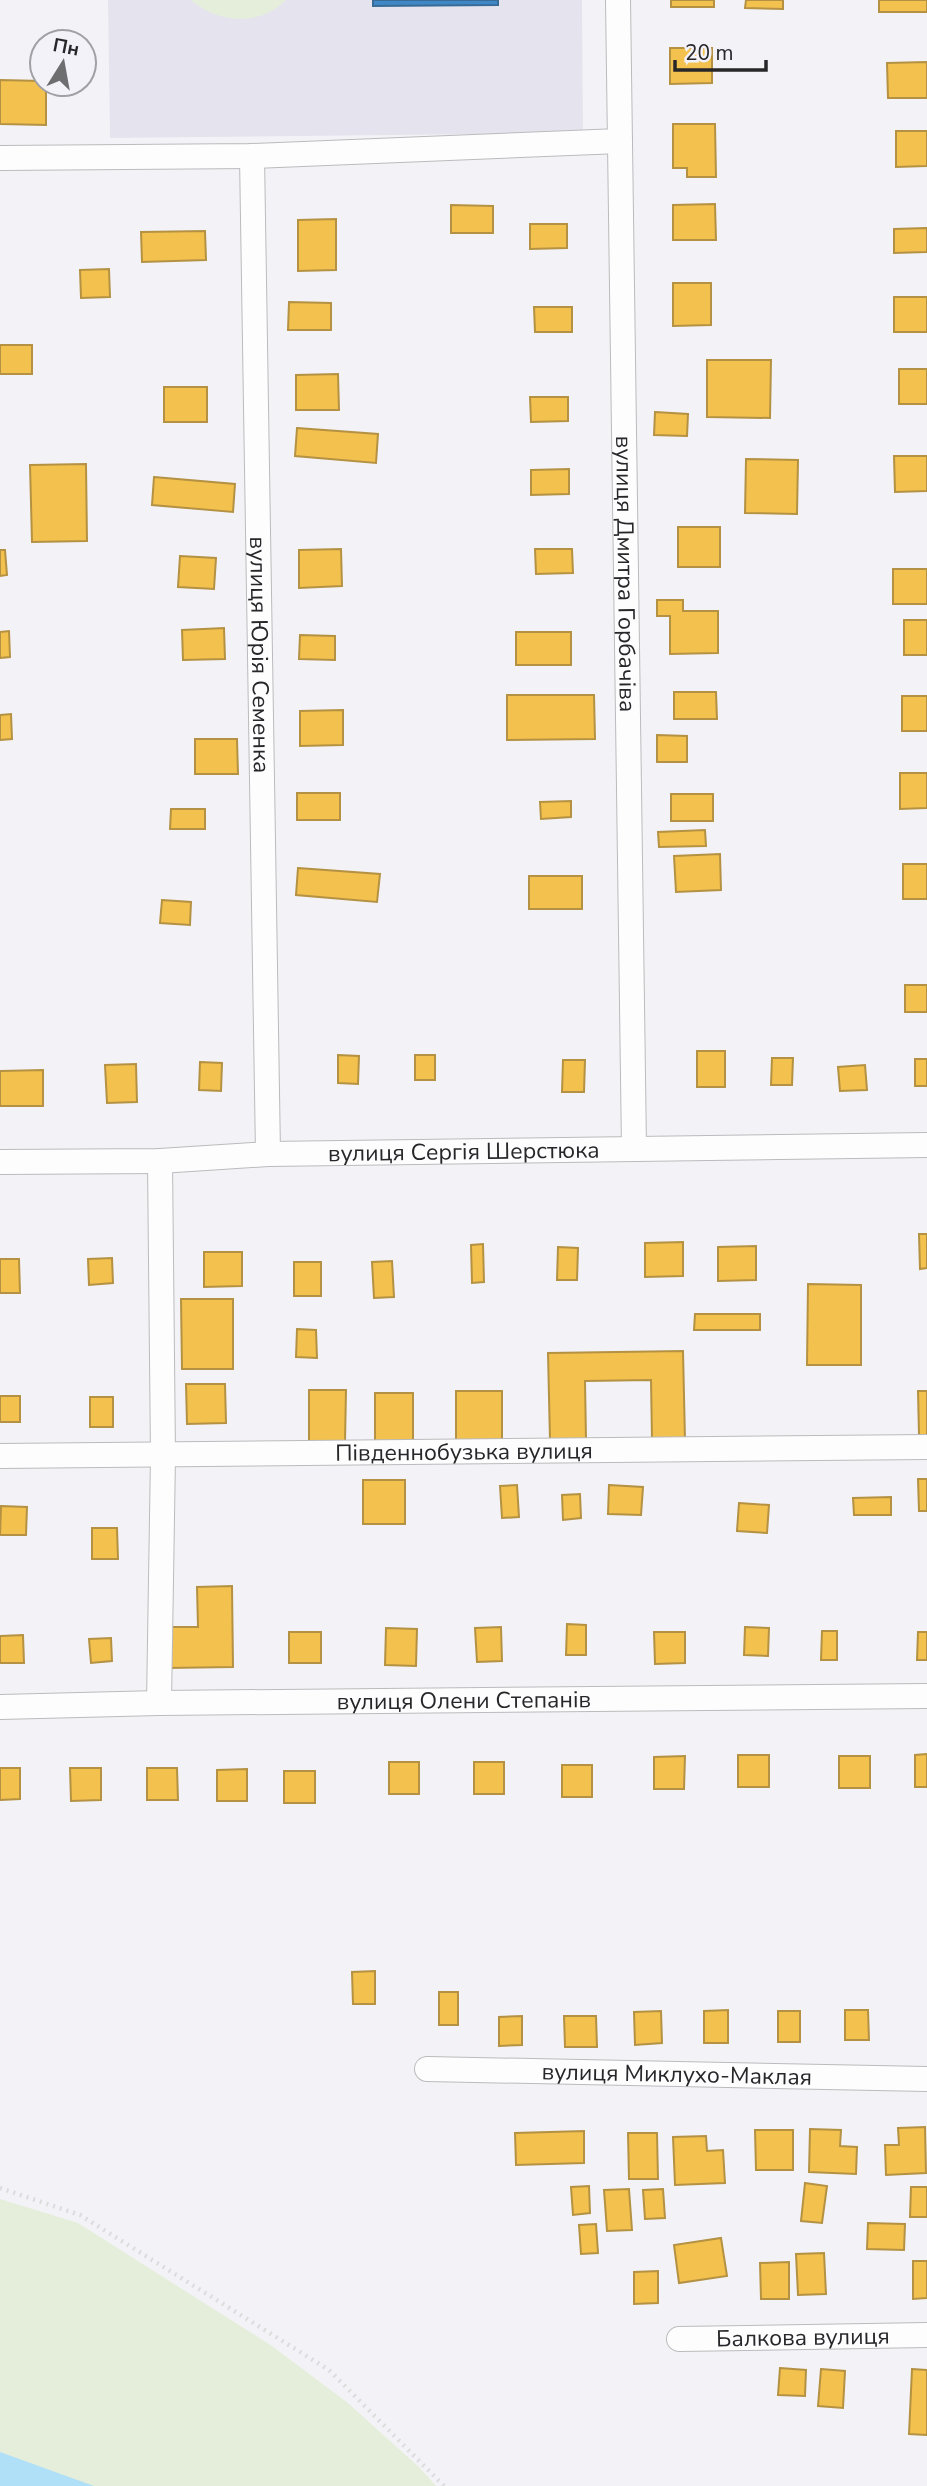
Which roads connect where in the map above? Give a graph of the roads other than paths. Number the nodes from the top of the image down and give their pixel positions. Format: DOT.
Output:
graph roads {
  1 [pos="618,0"];
  2 [pos="620,141"];
  3 [pos="252,156"];
  4 [pos="0,158"];
  5 [pos="927,1145"];
  6 [pos="634,1148"];
  7 [pos="268,1154"];
  8 [pos="160,1161"];
  9 [pos="0,1162"];
  10 [pos="927,1447"];
  11 [pos="0,1456"];
  12 [pos="163,1456"];
  13 [pos="927,1696"];
  14 [pos="159,1703"];
  15 [pos="0,1707"];
  16 [pos="427,2069"];
  17 [pos="927,2079"];
  18 [pos="927,2335"];
  19 [pos="679,2339"];
  1 -- 2 [label="street, вулиця Дмитра Горбачіва"];
  2 -- 3 [label="street"];
  2 -- 6 [label="street, вулиця Дмитра Горбачіва"];
  3 -- 4 [label="street"];
  3 -- 7 [label="street, вулиця Юрія Семенка"];
  5 -- 6 [label="street, вулиця Сергія Шерстюка"];
  6 -- 7 [label="street, вулиця Сергія Шерстюка"];
  7 -- 8 [label="street, вулиця Сергія Шерстюка"];
  8 -- 9 [label="street, вулиця Сергія Шерстюка"];
  8 -- 12 [label="street"];
  10 -- 12 [label="street, Південнобузька вулиця"];
  11 -- 12 [label="street, Південнобузька вулиця"];
  12 -- 14 [label="street"];
  13 -- 14 [label="street, вулиця Олени Степанів"];
  14 -- 15 [label="street, вулиця Олени Степанів"];
  16 -- 17 [label="street, вулиця Миклухо-Маклая"];
  18 -- 19 [label="street, Балкова вулиця"];
}
